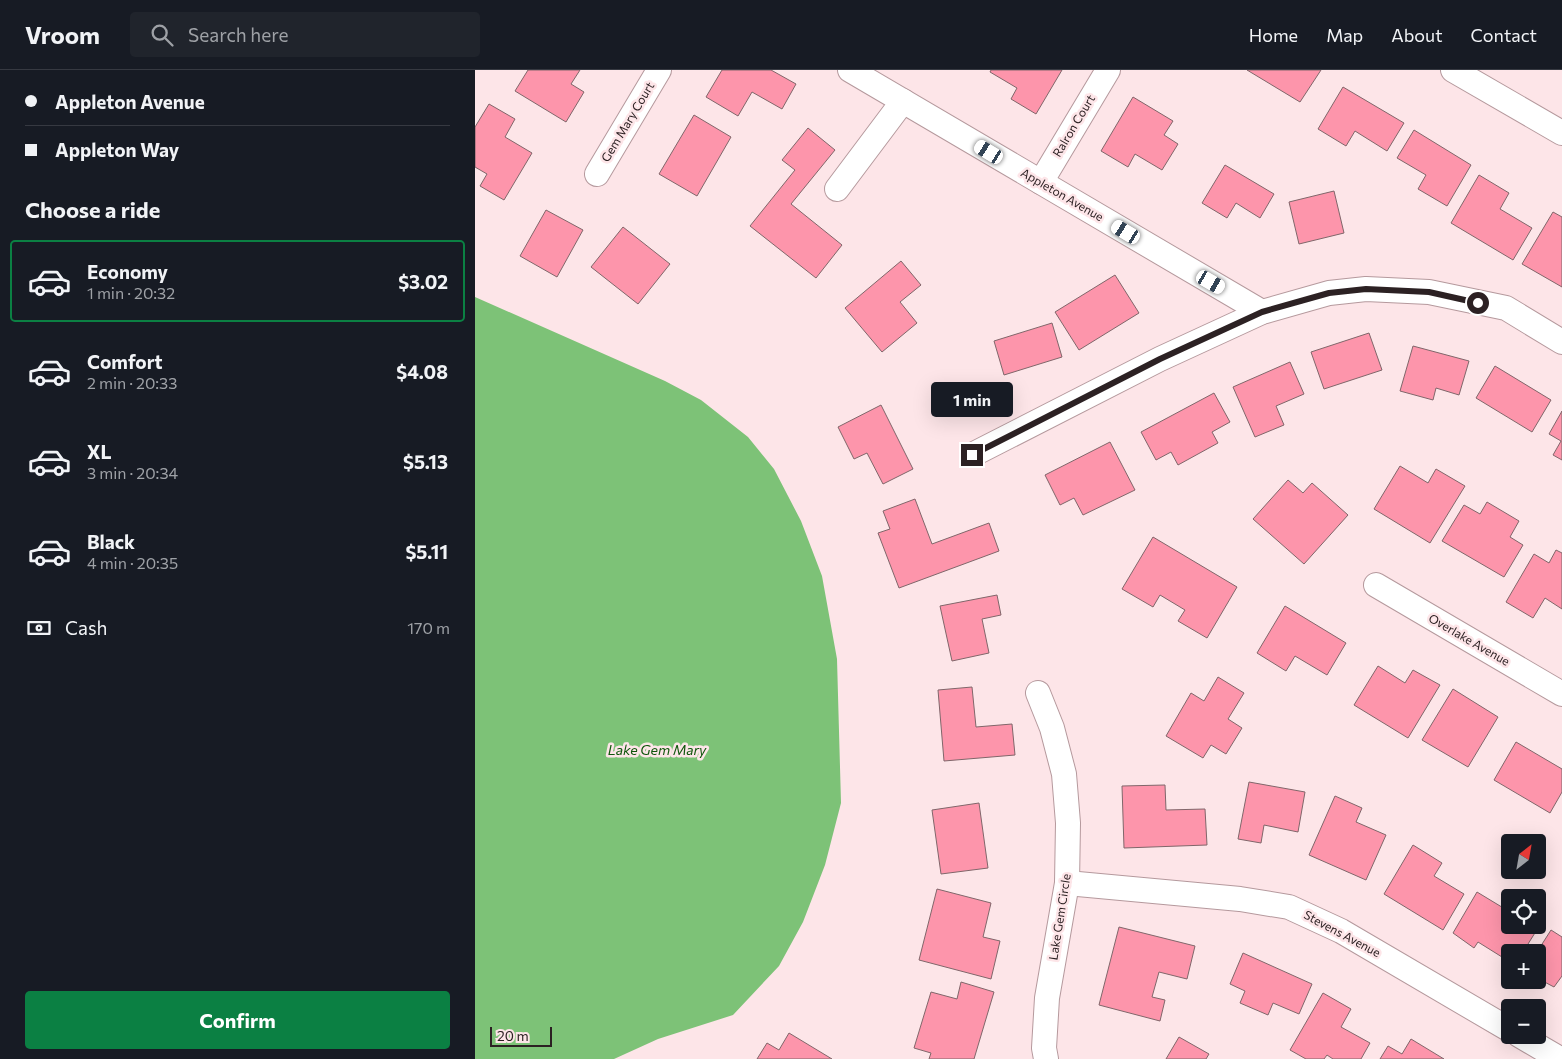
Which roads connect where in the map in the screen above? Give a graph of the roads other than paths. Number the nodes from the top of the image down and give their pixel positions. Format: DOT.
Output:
graph roads {
  1 [pos="659,70"];
  2 [pos="850,70"];
  3 [pos="1108,70"];
  4 [pos="1453,70"];
  5 [pos="903,101"];
  6 [pos="1562,133"];
  7 [pos="597,174"];
  8 [pos="1041,182"];
  9 [pos="837,189"];
  10 [pos="1262,312"];
  11 [pos="1562,342"];
  12 [pos="972,455"];
  13 [pos="1376,585"];
  14 [pos="1038,693"];
  15 [pos="1562,694"];
  16 [pos="1067,883"];
  17 [pos="1501,1025"];
  18 [pos="1534,1044"];
  19 [pos="1046,1059"];
  20 [pos="1560,1059"];
  1 -- 7 [label="street, Gem Mary Court"];
  2 -- 5 [label="street, Appleton Avenue"];
  3 -- 8 [label="street, Ralron Court"];
  4 -- 6 [label="street"];
  5 -- 8 [label="street, Appleton Avenue"];
  5 -- 9 [label="street"];
  8 -- 10 [label="street, Appleton Avenue"];
  10 -- 11 [label="street"];
  10 -- 12 [label="street"];
  13 -- 15 [label="street, Overlake Avenue"];
  14 -- 16 [label="street, Lake Gem Circle"];
  16 -- 17 [label="street, Stevens Avenue"];
  16 -- 19 [label="street, Lake Gem Circle"];
  18 -- 20 [label="street"];
}
